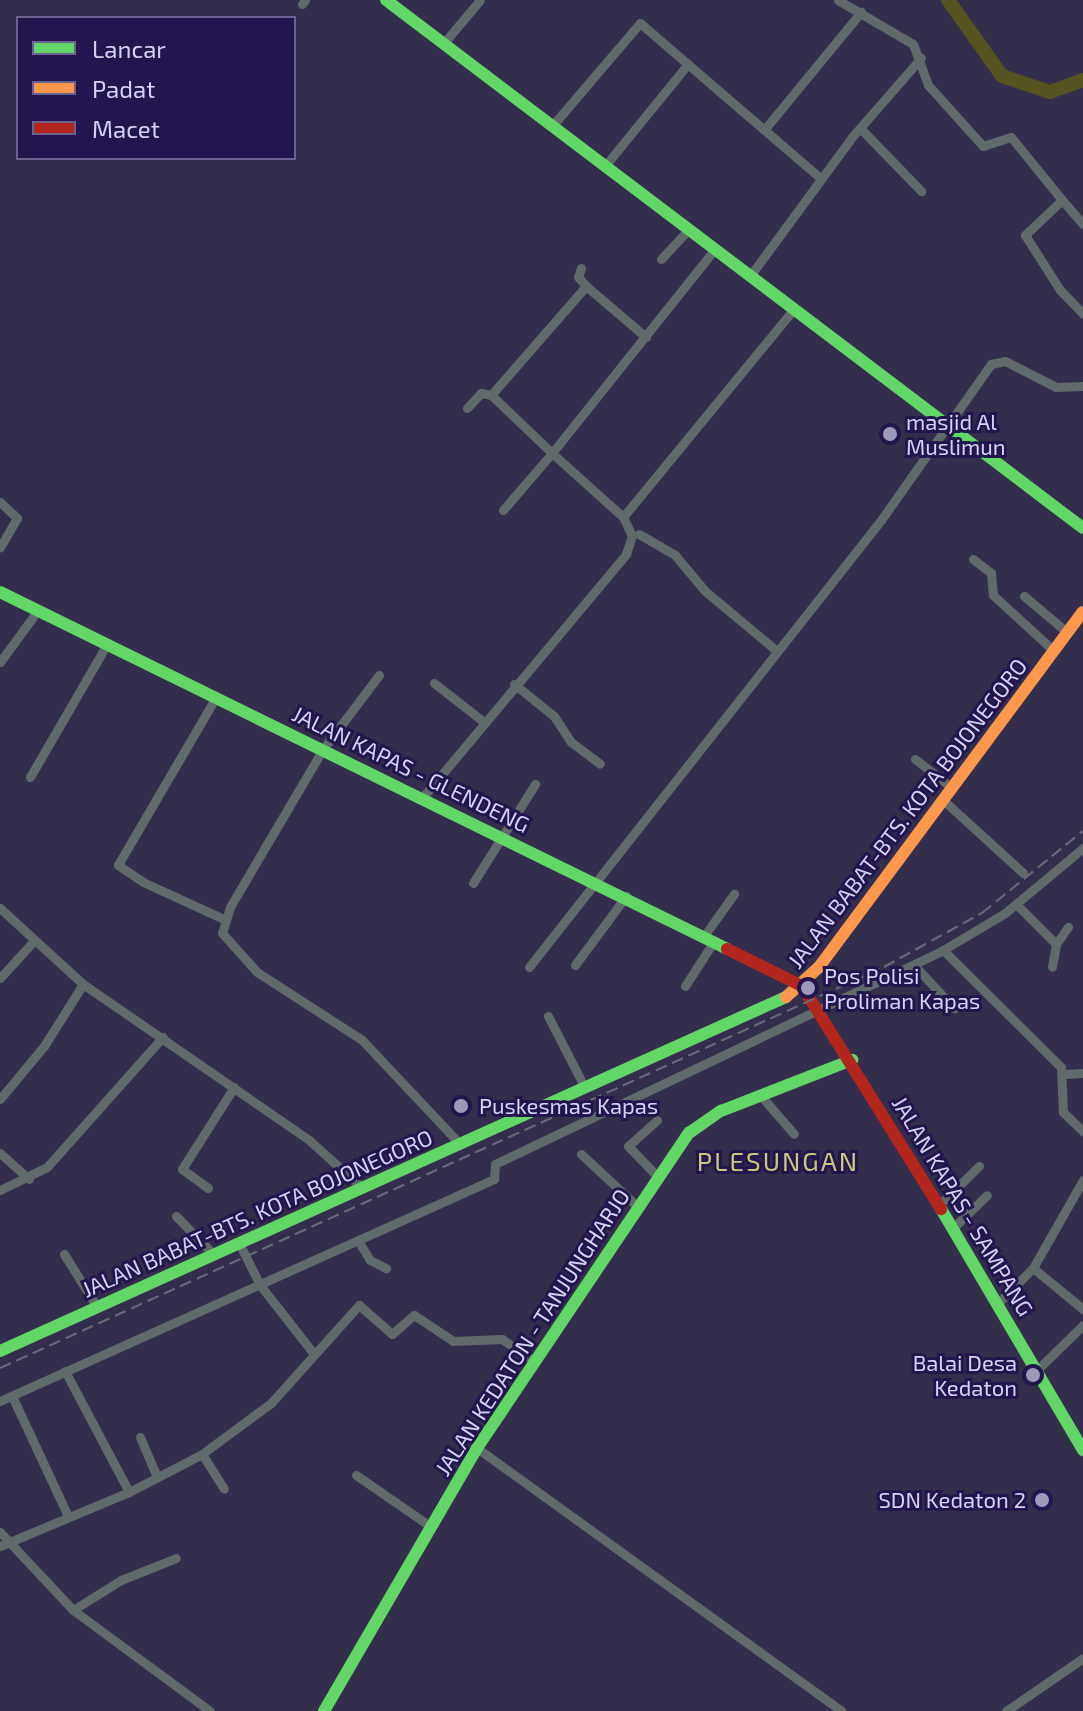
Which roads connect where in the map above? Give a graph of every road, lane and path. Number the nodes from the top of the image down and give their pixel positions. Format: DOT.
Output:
graph roads {
  1 [pos="480,0"];
  2 [pos="838,0"];
  3 [pos="393,2"];
  4 [pos="861,12"];
  5 [pos="443,44"];
  6 [pos="921,58"];
  7 [pos="688,64"];
  8 [pos="552,126"];
  9 [pos="860,128"];
  10 [pos="764,130"];
  11 [pos="604,167"];
  12 [pos="820,178"];
  13 [pos="921,191"];
  14 [pos="1062,200"];
  15 [pos="1083,224"];
  16 [pos="688,230"];
  17 [pos="714,250"];
  18 [pos="661,259"];
  19 [pos="581,268"];
  20 [pos="750,276"];
  21 [pos="586,286"];
  22 [pos="793,310"];
  23 [pos="1083,314"];
  24 [pos="646,337"];
  25 [pos="1083,386"];
  26 [pos="491,395"];
  27 [pos="467,408"];
  28 [pos="949,430"];
  29 [pos="552,453"];
  30 [pos="0,502"];
  31 [pos="503,510"];
  32 [pos="625,520"];
  33 [pos="1083,528"];
  34 [pos="639,534"];
  35 [pos="631,546"];
  36 [pos="0,547"];
  37 [pos="973,559"];
  38 [pos="0,592"];
  39 [pos="1024,596"];
  40 [pos="38,610"];
  41 [pos="1083,612"];
  42 [pos="1068,633"];
  43 [pos="107,644"];
  44 [pos="777,651"];
  45 [pos="1054,651"];
  46 [pos="0,662"];
  47 [pos="379,675"];
  48 [pos="434,683"];
  49 [pos="514,684"];
  50 [pos="216,697"];
  51 [pos="484,722"];
  52 [pos="323,749"];
  53 [pos="915,759"];
  54 [pos="600,764"];
  55 [pos="30,777"];
  56 [pos="535,784"];
  57 [pos="951,787"];
  58 [pos="423,797"];
  59 [pos="942,799"];
  60 [pos="502,836"];
  61 [pos="1083,848"];
  62 [pos="1023,873"];
  63 [pos="473,883"];
  64 [pos="597,883"];
  65 [pos="734,894"];
  66 [pos="626,896"];
  67 [pos="1016,904"];
  68 [pos="3,916"];
  69 [pos="224,919"];
  70 [pos="1068,927"];
  71 [pos="709,939"];
  72 [pos="32,943"];
  73 [pos="1056,944"];
  74 [pos="943,950"];
  75 [pos="575,965"];
  76 [pos="914,965"];
  77 [pos="529,967"];
  78 [pos="1052,967"];
  79 [pos="0,978"];
  80 [pos="83,984"];
  81 [pos="685,986"];
  82 [pos="802,986"];
  83 [pos="954,1008"];
  84 [pos="820,1009"];
  85 [pos="548,1016"];
  86 [pos="163,1037"];
  87 [pos="852,1060"];
  88 [pos="1083,1073"];
  89 [pos="1065,1074"];
  90 [pos="584,1086"];
  91 [pos="234,1087"];
  92 [pos="761,1096"];
  93 [pos="0,1099"];
  94 [pos="657,1120"];
  95 [pos="1083,1131"];
  96 [pos="794,1134"];
  97 [pos="459,1143"];
  98 [pos="0,1153"];
  99 [pos="581,1154"];
  100 [pos="979,1166"];
  101 [pos="658,1177"];
  102 [pos="29,1179"];
  103 [pos="1083,1180"];
  104 [pos="361,1187"];
  105 [pos="208,1188"];
  106 [pos="0,1190"];
  107 [pos="987,1195"];
  108 [pos="939,1205"];
  109 [pos="638,1207"];
  110 [pos="176,1216"];
  111 [pos="953,1228"];
  112 [pos="359,1242"];
  113 [pos="239,1243"];
  114 [pos="64,1254"];
  115 [pos="213,1254"];
  116 [pos="386,1268"];
  117 [pos="1033,1268"];
  118 [pos="260,1285"];
  119 [pos="998,1303"];
  120 [pos="97,1307"];
  121 [pos="1083,1309"];
  122 [pos="1083,1325"];
  123 [pos="0,1351"];
  124 [pos="314,1354"];
  125 [pos="534,1361"];
  126 [pos="1037,1370"];
  127 [pos="65,1371"];
  128 [pos="12,1396"];
  129 [pos="0,1401"];
  130 [pos="140,1437"];
  131 [pos="477,1448"];
  132 [pos="1083,1450"];
  133 [pos="202,1454"];
  134 [pos="356,1475"];
  135 [pos="157,1477"];
  136 [pos="224,1489"];
  137 [pos="129,1492"];
  138 [pos="68,1516"];
  139 [pos="430,1526"];
  140 [pos="0,1532"];
  141 [pos="4,1544"];
  142 [pos="176,1558"];
  143 [pos="73,1610"];
  144 [pos="1083,1658"];
  145 [pos="210,1711"];
  146 [pos="324,1711"];
  147 [pos="841,1711"];
  148 [pos="1006,1711"];
  1 -- 5 [label="street"];
  2 -- 4 [label="street"];
  3 -- 5 [label="main road"];
  4 -- 6 [label="street"];
  4 -- 10 [label="street"];
  5 -- 8 [label="main road"];
  6 -- 9 [label="street"];
  6 -- 14 [label="street"];
  7 -- 8 [label="street"];
  7 -- 10 [label="street"];
  7 -- 11 [label="street"];
  8 -- 11 [label="main road"];
  9 -- 12 [label="street"];
  9 -- 13 [label="street"];
  10 -- 12 [label="street"];
  11 -- 16 [label="main road"];
  12 -- 20 [label="street"];
  14 -- 15 [label="street"];
  14 -- 23 [label="street"];
  16 -- 17 [label="main road"];
  16 -- 18 [label="street"];
  17 -- 20 [label="main road"];
  17 -- 24 [label="street"];
  19 -- 21 [label="street"];
  20 -- 22 [label="main road"];
  21 -- 24 [label="street"];
  21 -- 26 [label="street"];
  22 -- 28 [label="main road"];
  22 -- 32 [label="street"];
  24 -- 29 [label="street"];
  25 -- 28 [label="street"];
  26 -- 27 [label="street"];
  26 -- 29 [label="street"];
  28 -- 33 [label="main road"];
  28 -- 44 [label="street"];
  29 -- 31 [label="street"];
  29 -- 32 [label="street"];
  30 -- 36 [label="street"];
  32 -- 34 [label="street"];
  32 -- 35 [label="street"];
  34 -- 35 [label="street"];
  34 -- 44 [label="street"];
  35 -- 49 [label="street"];
  37 -- 45 [label="street"];
  38 -- 40 [label="main road, JALAN KAPAS - GLENDENG"];
  39 -- 42 [label="street"];
  40 -- 43 [label="main road, JALAN KAPAS - GLENDENG"];
  40 -- 46 [label="street"];
  41 -- 42 [label="main road, JALAN BABAT-BTS. KOTA BOJONEGORO"];
  42 -- 45 [label="main road, JALAN BABAT-BTS. KOTA BOJONEGORO"];
  43 -- 50 [label="main road, JALAN KAPAS - GLENDENG"];
  43 -- 55 [label="street"];
  44 -- 64 [label="street"];
  45 -- 57 [label="main road, JALAN BABAT-BTS. KOTA BOJONEGORO"];
  47 -- 52 [label="street"];
  48 -- 51 [label="street"];
  49 -- 51 [label="street"];
  49 -- 54 [label="street"];
  50 -- 52 [label="main road, JALAN KAPAS - GLENDENG"];
  50 -- 69 [label="street"];
  51 -- 58 [label="street"];
  52 -- 58 [label="main road, JALAN KAPAS - GLENDENG"];
  52 -- 69 [label="street"];
  53 -- 57 [label="street"];
  56 -- 60 [label="street"];
  57 -- 59 [label="main road, JALAN BABAT-BTS. KOTA BOJONEGORO"];
  58 -- 60 [label="main road, JALAN KAPAS - GLENDENG"];
  59 -- 62 [label="street"];
  59 -- 82 [label="main road, JALAN BABAT-BTS. KOTA BOJONEGORO"];
  60 -- 63 [label="street"];
  60 -- 64 [label="main road, JALAN KAPAS - GLENDENG"];
  61 -- 67 [label="street"];
  64 -- 66 [label="main road, JALAN KAPAS - GLENDENG"];
  64 -- 77 [label="street"];
  65 -- 71 [label="street"];
  66 -- 71 [label="main road, JALAN KAPAS - GLENDENG"];
  66 -- 75 [label="street"];
  67 -- 73 [label="street"];
  67 -- 74 [label="street"];
  68 -- 72 [label="street"];
  69 -- 97 [label="street"];
  70 -- 73 [label="street"];
  71 -- 81 [label="street"];
  71 -- 82 [label="main road, JALAN KAPAS - GLENDENG"];
  72 -- 79 [label="street"];
  72 -- 80 [label="street"];
  73 -- 78 [label="street"];
  74 -- 76 [label="street"];
  74 -- 89 [label="street"];
  76 -- 83 [label="street"];
  76 -- 84 [label="street"];
  80 -- 86 [label="street"];
  80 -- 93 [label="street"];
  82 -- 84 [label="main road, JALAN KAPAS - SAMPANG"];
  82 -- 90 [label="main road, JALAN BABAT-BTS. KOTA BOJONEGORO"];
  84 -- 87 [label="main road, JALAN KAPAS - SAMPANG"];
  84 -- 112 [label="street"];
  85 -- 90 [label="street"];
  86 -- 91 [label="street"];
  86 -- 102 [label="street"];
  87 -- 92 [label="main road, JALAN KEDATON - TANJUNGHARJO"];
  87 -- 108 [label="main road, JALAN KAPAS - SAMPANG"];
  88 -- 89 [label="street"];
  89 -- 95 [label="street"];
  90 -- 97 [label="main road, JALAN BABAT-BTS. KOTA BOJONEGORO"];
  91 -- 104 [label="street"];
  91 -- 105 [label="street"];
  92 -- 96 [label="street"];
  92 -- 101 [label="main road, JALAN KEDATON - TANJUNGHARJO"];
  94 -- 101 [label="street"];
  97 -- 104 [label="main road, JALAN BABAT-BTS. KOTA BOJONEGORO"];
  98 -- 102 [label="street"];
  99 -- 109 [label="street"];
  100 -- 108 [label="street"];
  101 -- 109 [label="main road, JALAN KEDATON - TANJUNGHARJO"];
  102 -- 106 [label="street"];
  103 -- 117 [label="street"];
  104 -- 113 [label="main road, JALAN BABAT-BTS. KOTA BOJONEGORO"];
  107 -- 111 [label="street"];
  108 -- 111 [label="main road, JALAN KAPAS - SAMPANG"];
  109 -- 125 [label="main road, JALAN KEDATON - TANJUNGHARJO"];
  110 -- 115 [label="street"];
  111 -- 119 [label="main road, JALAN KAPAS - SAMPANG"];
  112 -- 116 [label="street"];
  112 -- 118 [label="street"];
  113 -- 115 [label="main road, JALAN BABAT-BTS. KOTA BOJONEGORO"];
  113 -- 118 [label="street"];
  114 -- 120 [label="street"];
  115 -- 120 [label="main road, JALAN BABAT-BTS. KOTA BOJONEGORO"];
  117 -- 119 [label="street"];
  117 -- 121 [label="street"];
  118 -- 124 [label="street"];
  118 -- 127 [label="street"];
  119 -- 126 [label="main road, JALAN KAPAS - SAMPANG"];
  120 -- 123 [label="main road, JALAN BABAT-BTS. KOTA BOJONEGORO"];
  122 -- 126 [label="street"];
  124 -- 125 [label="street"];
  124 -- 133 [label="street"];
  125 -- 131 [label="main road, JALAN KEDATON - TANJUNGHARJO"];
  126 -- 132 [label="main road, JALAN KAPAS - SAMPANG"];
  127 -- 128 [label="street"];
  127 -- 137 [label="street"];
  128 -- 129 [label="street"];
  128 -- 138 [label="street"];
  130 -- 135 [label="street"];
  131 -- 139 [label="main road, JALAN KEDATON - TANJUNGHARJO"];
  131 -- 147 [label="street"];
  133 -- 135 [label="street"];
  133 -- 136 [label="street"];
  134 -- 139 [label="street"];
  135 -- 137 [label="street"];
  137 -- 138 [label="street"];
  138 -- 141 [label="street"];
  139 -- 146 [label="main road, JALAN KEDATON - TANJUNGHARJO"];
  140 -- 141 [label="street"];
  141 -- 143 [label="street"];
  142 -- 143 [label="street"];
  143 -- 145 [label="street"];
  144 -- 148 [label="street"];
}
